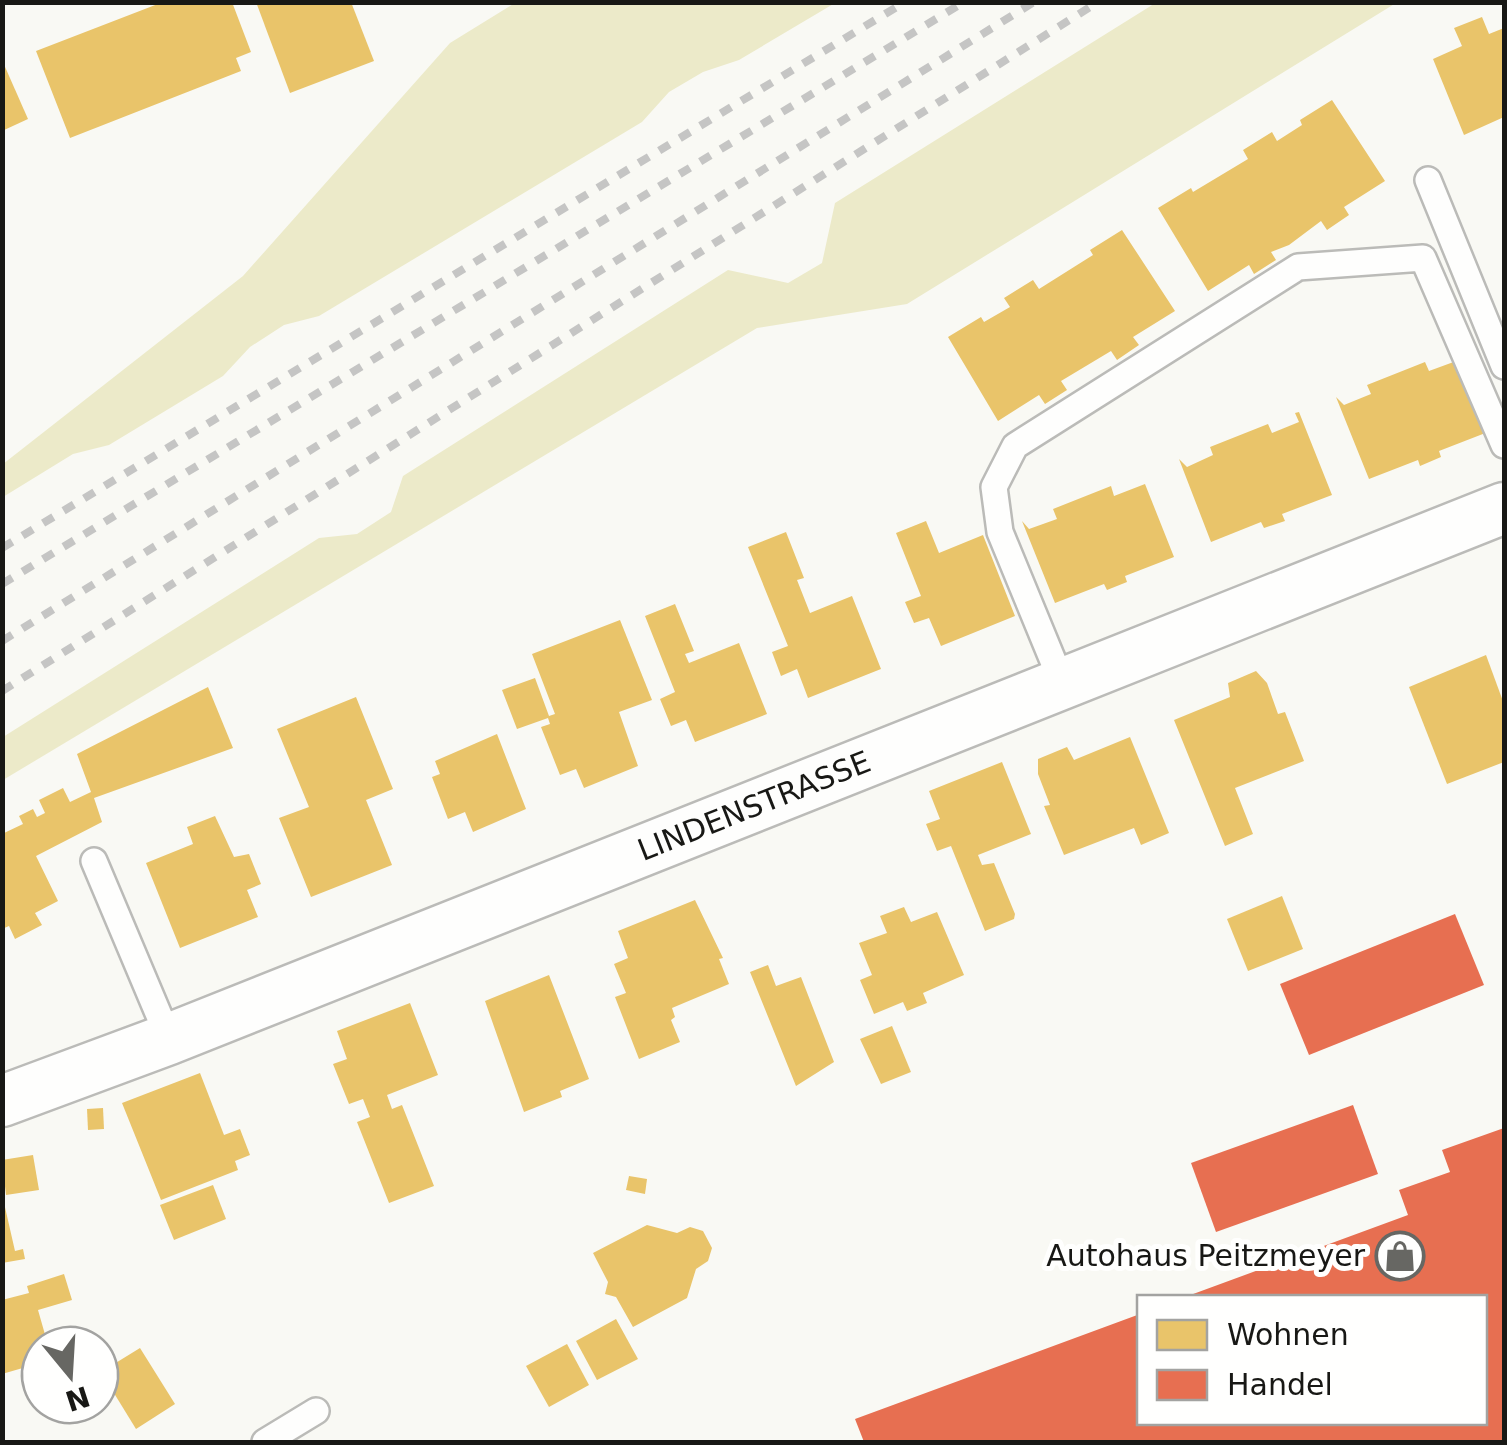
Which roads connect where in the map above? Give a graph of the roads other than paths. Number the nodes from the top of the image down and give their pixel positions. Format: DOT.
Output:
graph roads {
  1 [pos="1428,180"];
  2 [pos="1504,366"];
  3 [pos="1504,445"];
  4 [pos="1504,508"];
  5 [pos="1063,686"];
  6 [pos="94,860"];
  7 [pos="169,1040"];
  8 [pos="2,1101"];
  9 [pos="316,1411"];
  10 [pos="264,1442"];
  1 -- 2 [label="lane"];
  3 -- 5 [label="lane"];
  4 -- 5 [label="street, LINDENSTRASSE"];
  5 -- 7 [label="street, LINDENSTRASSE"];
  6 -- 7 [label="lane"];
  7 -- 8 [label="street, LINDENSTRASSE"];
  9 -- 10 [label="lane"];
}
